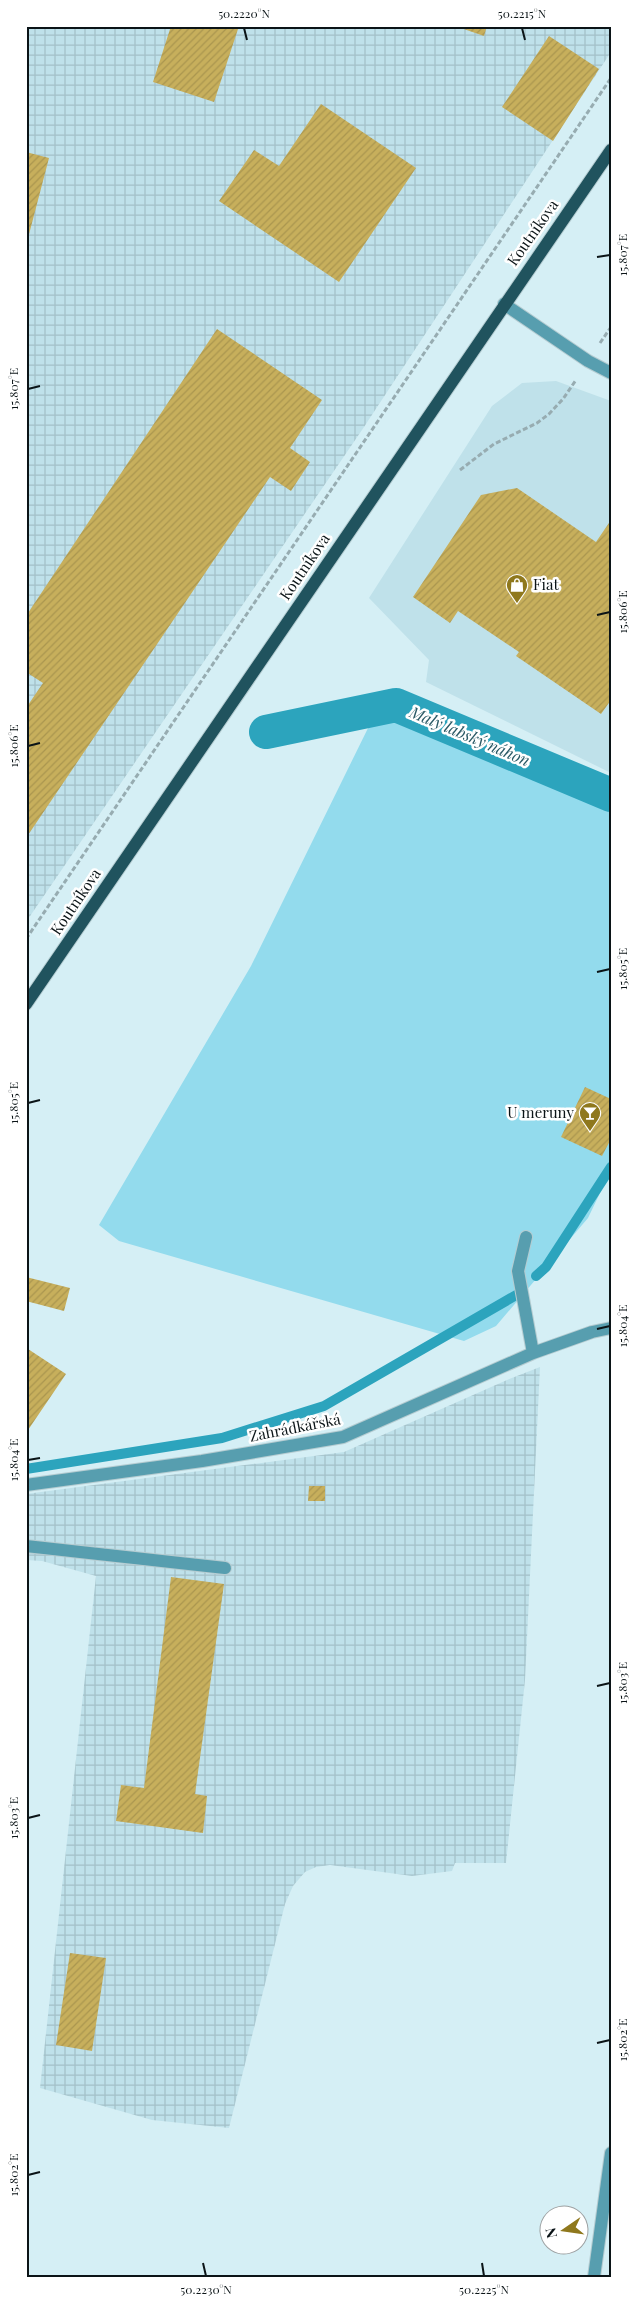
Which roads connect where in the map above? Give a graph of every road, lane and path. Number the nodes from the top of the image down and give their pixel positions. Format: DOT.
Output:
graph roads {
  1 [pos="611,78"];
  2 [pos="611,150"];
  3 [pos="504,304"];
  4 [pos="611,327"];
  5 [pos="588,361"];
  6 [pos="611,373"];
  7 [pos="460,470"];
  8 [pos="26,939"];
  9 [pos="26,1004"];
  10 [pos="526,1237"];
  11 [pos="611,1328"];
  12 [pos="533,1353"];
  13 [pos="26,1485"];
  14 [pos="26,1546"];
  15 [pos="225,1568"];
  16 [pos="611,2153"];
  17 [pos="594,2277"];
  1 -- 8 [label="path"];
  2 -- 3 [label="main road, Koutníkova"];
  3 -- 5 [label="street"];
  3 -- 9 [label="main road, Koutníkova"];
  4 -- 5 [label="path"];
  5 -- 6 [label="street"];
  5 -- 7 [label="path"];
  10 -- 12 [label="street"];
  11 -- 12 [label="street, Zahrádkářská"];
  12 -- 13 [label="street, Zahrádkářská"];
  14 -- 15 [label="street"];
  16 -- 17 [label="street"];
}
